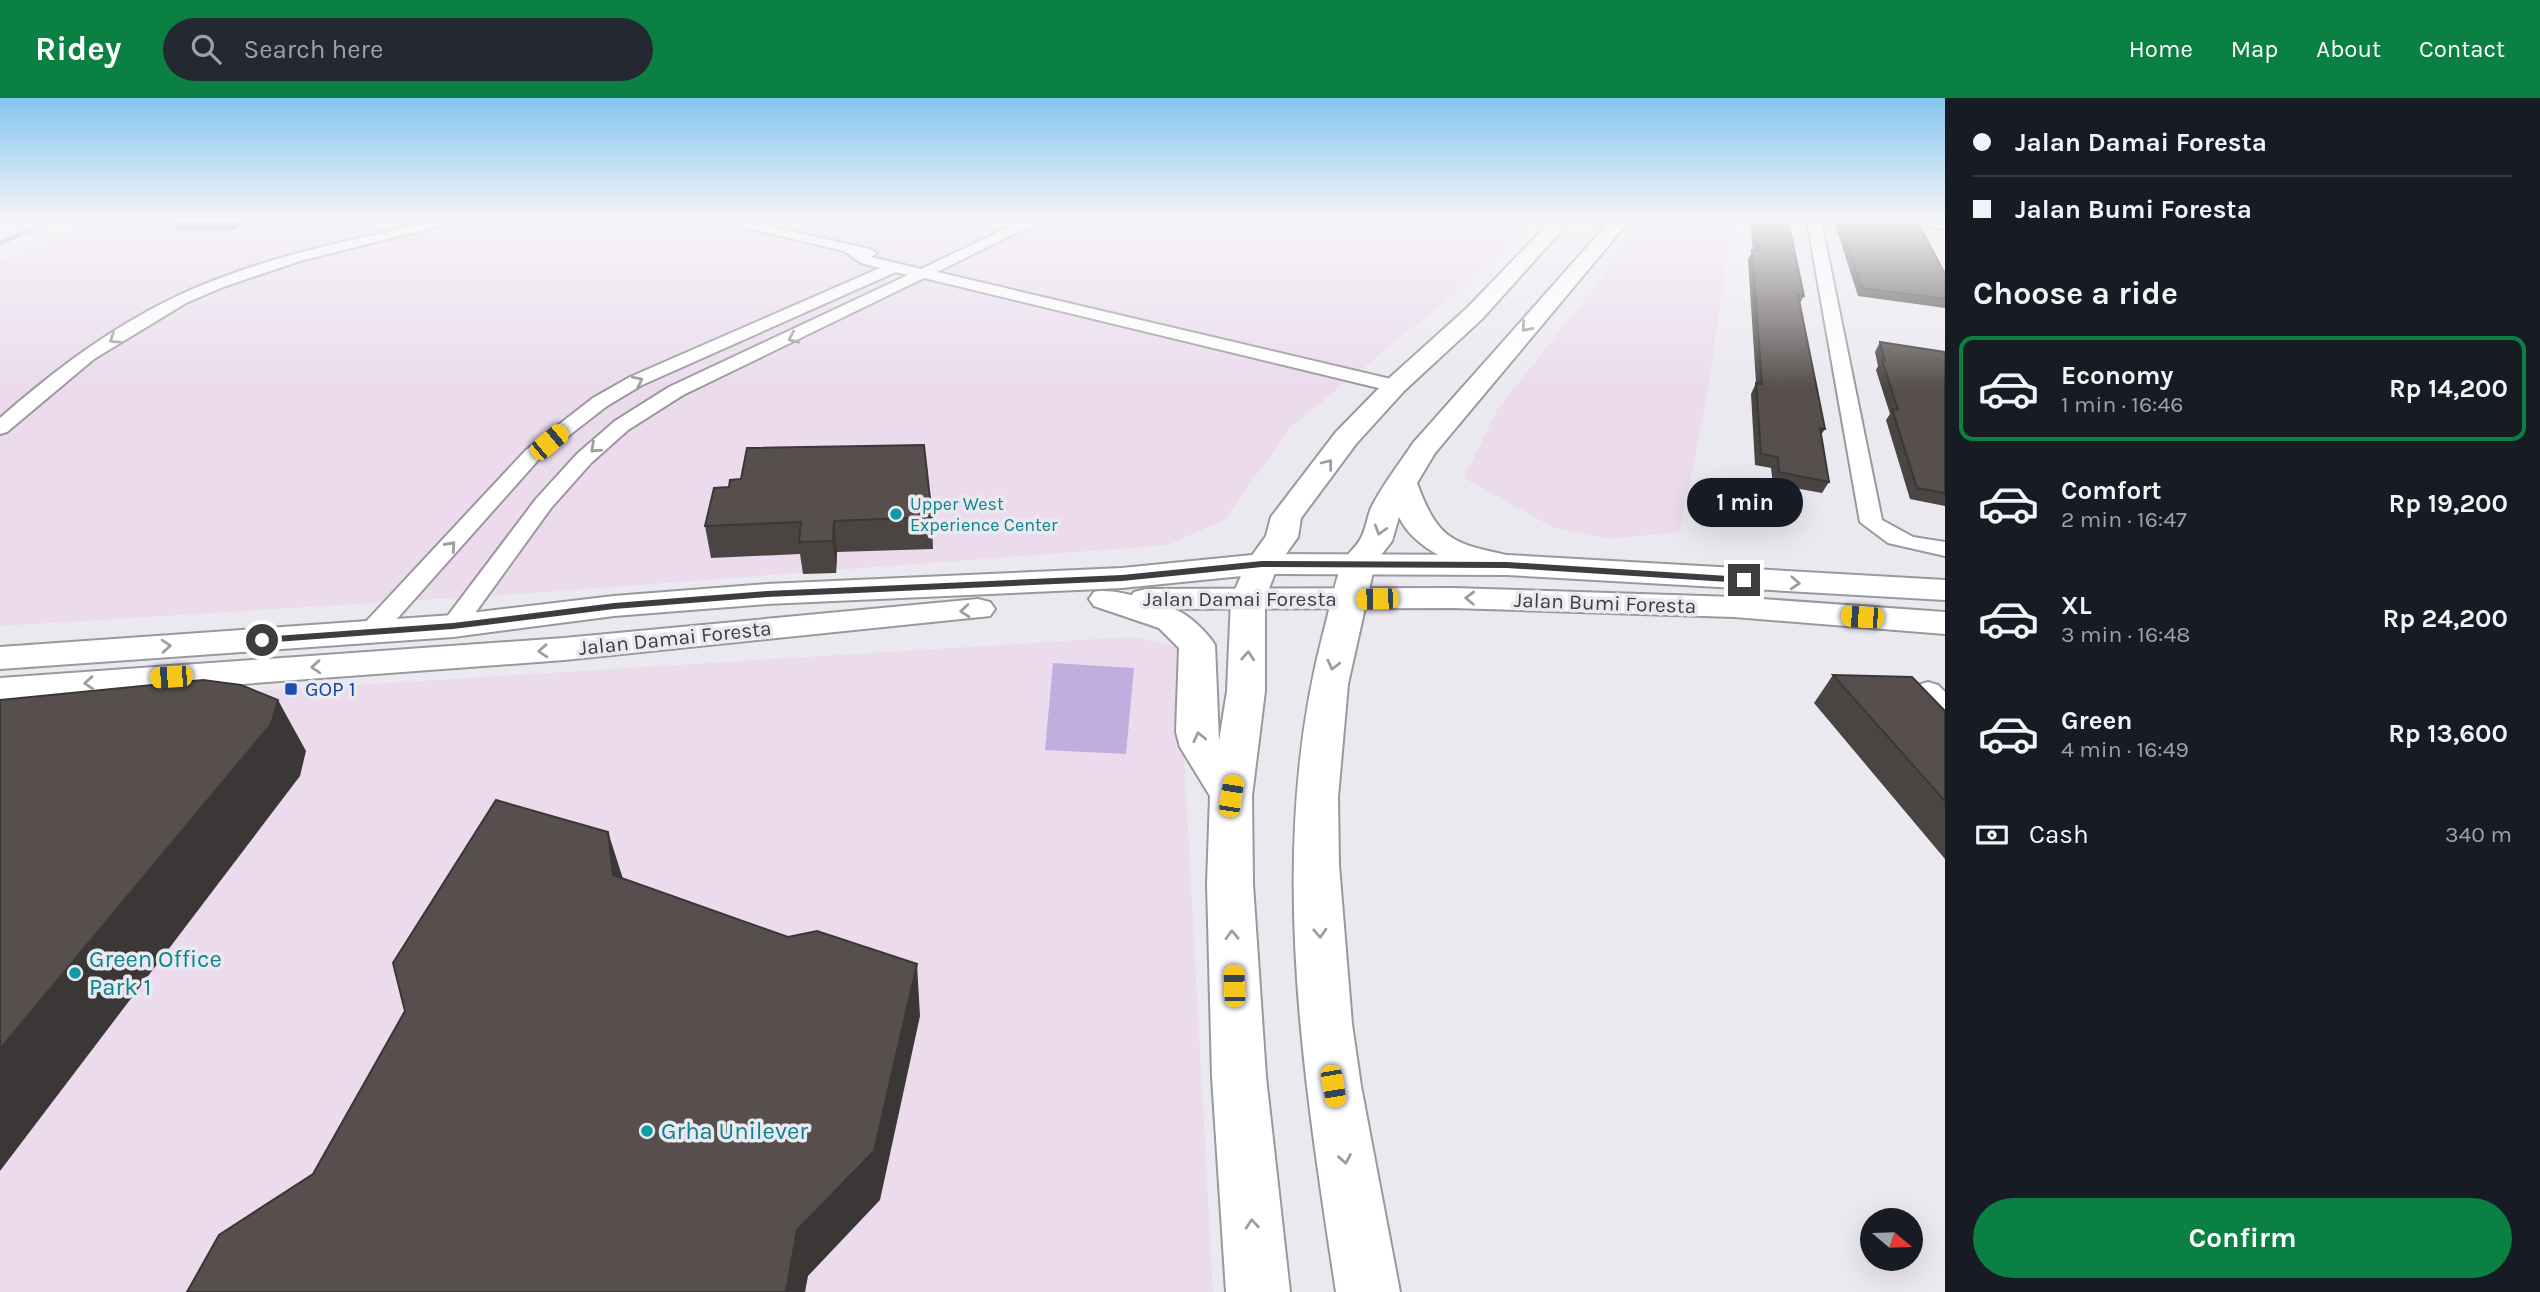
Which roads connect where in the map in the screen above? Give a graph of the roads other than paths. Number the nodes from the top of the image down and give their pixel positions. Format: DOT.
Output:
graph roads {
  1 [pos="216,277"];
  2 [pos="246,277"];
  3 [pos="873,277"];
  4 [pos="914,277"];
  5 [pos="938,277"];
  6 [pos="982,277"];
  7 [pos="1509,277"];
  8 [pos="1571,277"];
  9 [pos="1825,277"];
  10 [pos="806,307"];
  11 [pos="839,316"];
  12 [pos="66,352"];
  13 [pos="1301,357"];
  14 [pos="1402,380"];
  15 [pos="0,428"];
  16 [pos="1401,481"];
  17 [pos="562,485"];
  18 [pos="484,510"];
  19 [pos="1945,549"];
  20 [pos="1262,564"];
  21 [pos="1507,565"];
  22 [pos="1354,581"];
  23 [pos="1945,590"];
  24 [pos="1248,599"];
  25 [pos="1106,600"];
  26 [pos="1945,623"];
  27 [pos="453,626"];
  28 [pos="370,633"];
  29 [pos="0,658"];
  30 [pos="0,690"];
  31 [pos="1231,796"];
  32 [pos="1258,1292"];
  33 [pos="1368,1292"];
  1 -- 12 [label="street"];
  2 -- 15 [label="street, one-way"];
  3 -- 10 [label="street"];
  4 -- 11 [label="street"];
  5 -- 13 [label="street"];
  6 -- 13 [label="street"];
  7 -- 14 [label="main road"];
  8 -- 16 [label="main road, one-way"];
  9 -- 19 [label="street"];
  10 -- 11 [label="street"];
  18 -- 10 [label="street, one-way"];
  11 -- 17 [label="street, one-way"];
  13 -- 14 [label="street"];
  20 -- 14 [label="main road, one-way"];
  16 -- 21 [label="main road"];
  16 -- 22 [label="main road, one-way"];
  17 -- 18 [label="street"];
  17 -- 27 [label="street"];
  28 -- 18 [label="street, one-way"];
  20 -- 22 [label="main road, Jalan Damai Foresta"];
  20 -- 24 [label="main road"];
  20 -- 27 [label="main road, Jalan Damai Foresta"];
  21 -- 22 [label="main road, Jalan Bumi Foresta"];
  21 -- 23 [label="main road, Jalan Bumi Foresta, one-way"];
  22 -- 24 [label="main road, Jalan Damai Foresta"];
  26 -- 22 [label="main road, Jalan Bumi Foresta, one-way"];
  22 -- 33 [label="main road, one-way"];
  24 -- 25 [label="main road, Jalan Damai Foresta"];
  31 -- 24 [label="main road, one-way"];
  25 -- 30 [label="main road, Jalan Damai Foresta, one-way"];
  31 -- 25 [label="main road, one-way"];
  27 -- 28 [label="main road, Jalan Damai Foresta"];
  29 -- 28 [label="main road, Jalan Damai Foresta, one-way"];
  32 -- 31 [label="main road, one-way"];
}
